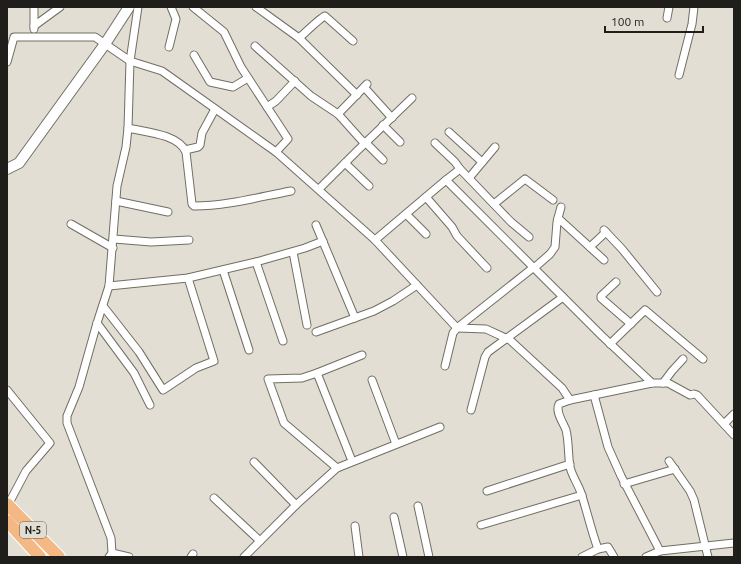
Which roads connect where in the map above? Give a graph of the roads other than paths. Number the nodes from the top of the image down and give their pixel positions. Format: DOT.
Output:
graph roads {
  1 [pos="34,7"];
  2 [pos="60,7"];
  3 [pos="129,7"];
  4 [pos="138,7"];
  5 [pos="171,7"];
  6 [pos="193,7"];
  7 [pos="256,7"];
  8 [pos="668,7"];
  9 [pos="694,7"];
  10 [pos="667,18"];
  11 [pos="34,26"];
  12 [pos="10,36"];
  13 [pos="35,36"];
  14 [pos="299,38"];
  15 [pos="353,41"];
  16 [pos="106,44"];
  17 [pos="255,46"];
  18 [pos="169,47"];
  19 [pos="194,55"];
  20 [pos="130,61"];
  21 [pos="7,62"];
  22 [pos="679,75"];
  23 [pos="248,78"];
  24 [pos="295,81"];
  25 [pos="357,95"];
  26 [pos="412,98"];
  27 [pos="266,106"];
  28 [pos="215,109"];
  29 [pos="338,114"];
  30 [pos="392,118"];
  31 [pos="383,125"];
  32 [pos="128,128"];
  33 [pos="449,132"];
  34 [pos="400,142"];
  35 [pos="365,143"];
  36 [pos="434,143"];
  37 [pos="495,147"];
  38 [pos="185,150"];
  39 [pos="276,152"];
  40 [pos="383,160"];
  41 [pos="482,162"];
  42 [pos="345,163"];
  43 [pos="460,168"];
  44 [pos="7,169"];
  45 [pos="469,178"];
  46 [pos="446,180"];
  47 [pos="369,186"];
  48 [pos="319,189"];
  49 [pos="291,191"];
  50 [pos="426,197"];
  51 [pos="552,200"];
  52 [pos="116,201"];
  53 [pos="494,204"];
  54 [pos="561,207"];
  55 [pos="168,212"];
  56 [pos="406,214"];
  57 [pos="558,218"];
  58 [pos="71,224"];
  59 [pos="316,225"];
  60 [pos="426,234"];
  61 [pos="529,237"];
  62 [pos="114,239"];
  63 [pos="189,240"];
  64 [pos="375,240"];
  65 [pos="323,241"];
  66 [pos="590,247"];
  67 [pos="113,248"];
  68 [pos="293,252"];
  69 [pos="604,260"];
  70 [pos="256,262"];
  71 [pos="534,267"];
  72 [pos="487,268"];
  73 [pos="223,270"];
  74 [pos="188,278"];
  75 [pos="616,282"];
  76 [pos="417,285"];
  77 [pos="109,286"];
  78 [pos="657,292"];
  79 [pos="563,297"];
  80 [pos="103,306"];
  81 [pos="355,318"];
  82 [pos="97,324"];
  83 [pos="631,324"];
  84 [pos="307,325"];
  85 [pos="457,328"];
  86 [pos="316,332"];
  87 [pos="506,338"];
  88 [pos="283,341"];
  89 [pos="610,344"];
  90 [pos="249,350"];
  91 [pos="362,355"];
  92 [pos="684,359"];
  93 [pos="703,359"];
  94 [pos="445,366"];
  95 [pos="317,374"];
  96 [pos="372,380"];
  97 [pos="652,383"];
  98 [pos="663,383"];
  99 [pos="7,390"];
  100 [pos="594,395"];
  101 [pos="570,400"];
  102 [pos="150,405"];
  103 [pos="471,410"];
  104 [pos="734,414"];
  105 [pos="724,424"];
  106 [pos="440,427"];
  107 [pos="734,434"];
  108 [pos="396,444"];
  109 [pos="352,461"];
  110 [pos="669,461"];
  111 [pos="254,462"];
  112 [pos="570,464"];
  113 [pos="337,468"];
  114 [pos="674,469"];
  115 [pos="624,484"];
  116 [pos="487,491"];
  117 [pos="582,495"];
  118 [pos="214,498"];
  119 [pos="8,504"];
  120 [pos="296,505"];
  121 [pos="418,506"];
  122 [pos="394,517"];
  123 [pos="7,521"];
  124 [pos="481,525"];
  125 [pos="355,526"];
  126 [pos="260,541"];
  127 [pos="734,543"];
  128 [pos="706,547"];
  129 [pos="598,549"];
  130 [pos="660,551"];
  131 [pos="110,555"];
  132 [pos="40,557"];
  133 [pos="59,557"];
  134 [pos="129,557"];
  135 [pos="244,557"];
  136 [pos="359,557"];
  137 [pos="403,557"];
  138 [pos="429,557"];
  139 [pos="582,557"];
  140 [pos="614,557"];
  141 [pos="646,557"];
  142 [pos="708,557"];
  1 -- 11 [label="street"];
  2 -- 11 [label="street"];
  3 -- 16 [label="main road"];
  4 -- 20 [label="street"];
  5 -- 18 [label="street"];
  6 -- 23 [label="street"];
  7 -- 14 [label="street"];
  8 -- 10 [label="street"];
  9 -- 22 [label="street"];
  11 -- 13 [label="street"];
  12 -- 13 [label="street"];
  12 -- 21 [label="street"];
  13 -- 16 [label="street"];
  14 -- 15 [label="street"];
  14 -- 25 [label="street"];
  16 -- 20 [label="street"];
  16 -- 44 [label="main road"];
  17 -- 24 [label="street"];
  19 -- 23 [label="street"];
  20 -- 28 [label="street"];
  20 -- 32 [label="street"];
  23 -- 27 [label="street"];
  24 -- 27 [label="street"];
  24 -- 29 [label="street"];
  25 -- 29 [label="street"];
  25 -- 30 [label="street"];
  26 -- 30 [label="street"];
  27 -- 39 [label="street"];
  28 -- 38 [label="street"];
  28 -- 39 [label="street"];
  29 -- 35 [label="street"];
  30 -- 31 [label="street"];
  31 -- 34 [label="street"];
  31 -- 35 [label="street"];
  32 -- 38 [label="street"];
  32 -- 52 [label="street"];
  33 -- 41 [label="street"];
  35 -- 40 [label="street"];
  35 -- 42 [label="street"];
  36 -- 43 [label="street"];
  37 -- 41 [label="street"];
  38 -- 49 [label="street"];
  39 -- 48 [label="street"];
  41 -- 45 [label="street"];
  42 -- 47 [label="street"];
  42 -- 48 [label="street"];
  43 -- 45 [label="street"];
  43 -- 46 [label="street"];
  45 -- 53 [label="street"];
  46 -- 50 [label="street"];
  46 -- 71 [label="street"];
  48 -- 64 [label="street"];
  50 -- 56 [label="street"];
  50 -- 72 [label="street"];
  51 -- 53 [label="street"];
  52 -- 55 [label="street"];
  52 -- 62 [label="street"];
  53 -- 61 [label="street"];
  54 -- 57 [label="street"];
  56 -- 60 [label="street"];
  56 -- 64 [label="street"];
  57 -- 66 [label="street"];
  57 -- 71 [label="street"];
  58 -- 67 [label="street"];
  59 -- 65 [label="street"];
  62 -- 63 [label="street"];
  62 -- 67 [label="street"];
  64 -- 76 [label="street"];
  65 -- 68 [label="street"];
  65 -- 81 [label="street"];
  66 -- 69 [label="street"];
  66 -- 78 [label="street"];
  67 -- 77 [label="street"];
  68 -- 70 [label="street"];
  68 -- 84 [label="street"];
  70 -- 73 [label="street"];
  70 -- 88 [label="street"];
  71 -- 79 [label="street"];
  71 -- 85 [label="street"];
  73 -- 74 [label="street"];
  73 -- 90 [label="street"];
  74 -- 77 [label="street"];
  74 -- 80 [label="street"];
  75 -- 83 [label="street"];
  76 -- 81 [label="street"];
  76 -- 85 [label="street"];
  77 -- 80 [label="street"];
  79 -- 87 [label="street"];
  79 -- 89 [label="street"];
  80 -- 82 [label="street"];
  81 -- 86 [label="street"];
  82 -- 102 [label="street"];
  82 -- 131 [label="street"];
  83 -- 89 [label="street"];
  83 -- 93 [label="street"];
  85 -- 87 [label="street"];
  85 -- 94 [label="street"];
  87 -- 101 [label="street"];
  87 -- 103 [label="street"];
  89 -- 97 [label="street"];
  91 -- 95 [label="street"];
  92 -- 98 [label="street"];
  95 -- 109 [label="street"];
  95 -- 113 [label="street"];
  96 -- 108 [label="street"];
  97 -- 98 [label="street"];
  97 -- 100 [label="street"];
  98 -- 105 [label="street"];
  99 -- 119 [label="street"];
  100 -- 101 [label="street"];
  100 -- 115 [label="street"];
  101 -- 112 [label="street"];
  104 -- 105 [label="street"];
  105 -- 107 [label="street"];
  106 -- 108 [label="street"];
  108 -- 109 [label="street"];
  109 -- 113 [label="street"];
  110 -- 114 [label="street"];
  111 -- 120 [label="street"];
  112 -- 116 [label="street"];
  112 -- 117 [label="street"];
  113 -- 120 [label="street"];
  114 -- 115 [label="street"];
  114 -- 128 [label="street"];
  115 -- 130 [label="street"];
  117 -- 124 [label="street"];
  117 -- 129 [label="street"];
  118 -- 126 [label="street"];
  119 -- 133 [label="highway, N-5"];
  120 -- 126 [label="street"];
  121 -- 138 [label="street"];
  122 -- 137 [label="street"];
  123 -- 132 [label="highway, N-5"];
  125 -- 136 [label="street"];
  126 -- 135 [label="street"];
  127 -- 128 [label="street"];
  128 -- 130 [label="street"];
  128 -- 142 [label="street"];
  129 -- 139 [label="street"];
  129 -- 140 [label="street"];
  130 -- 141 [label="street"];
  131 -- 134 [label="street"];
}
